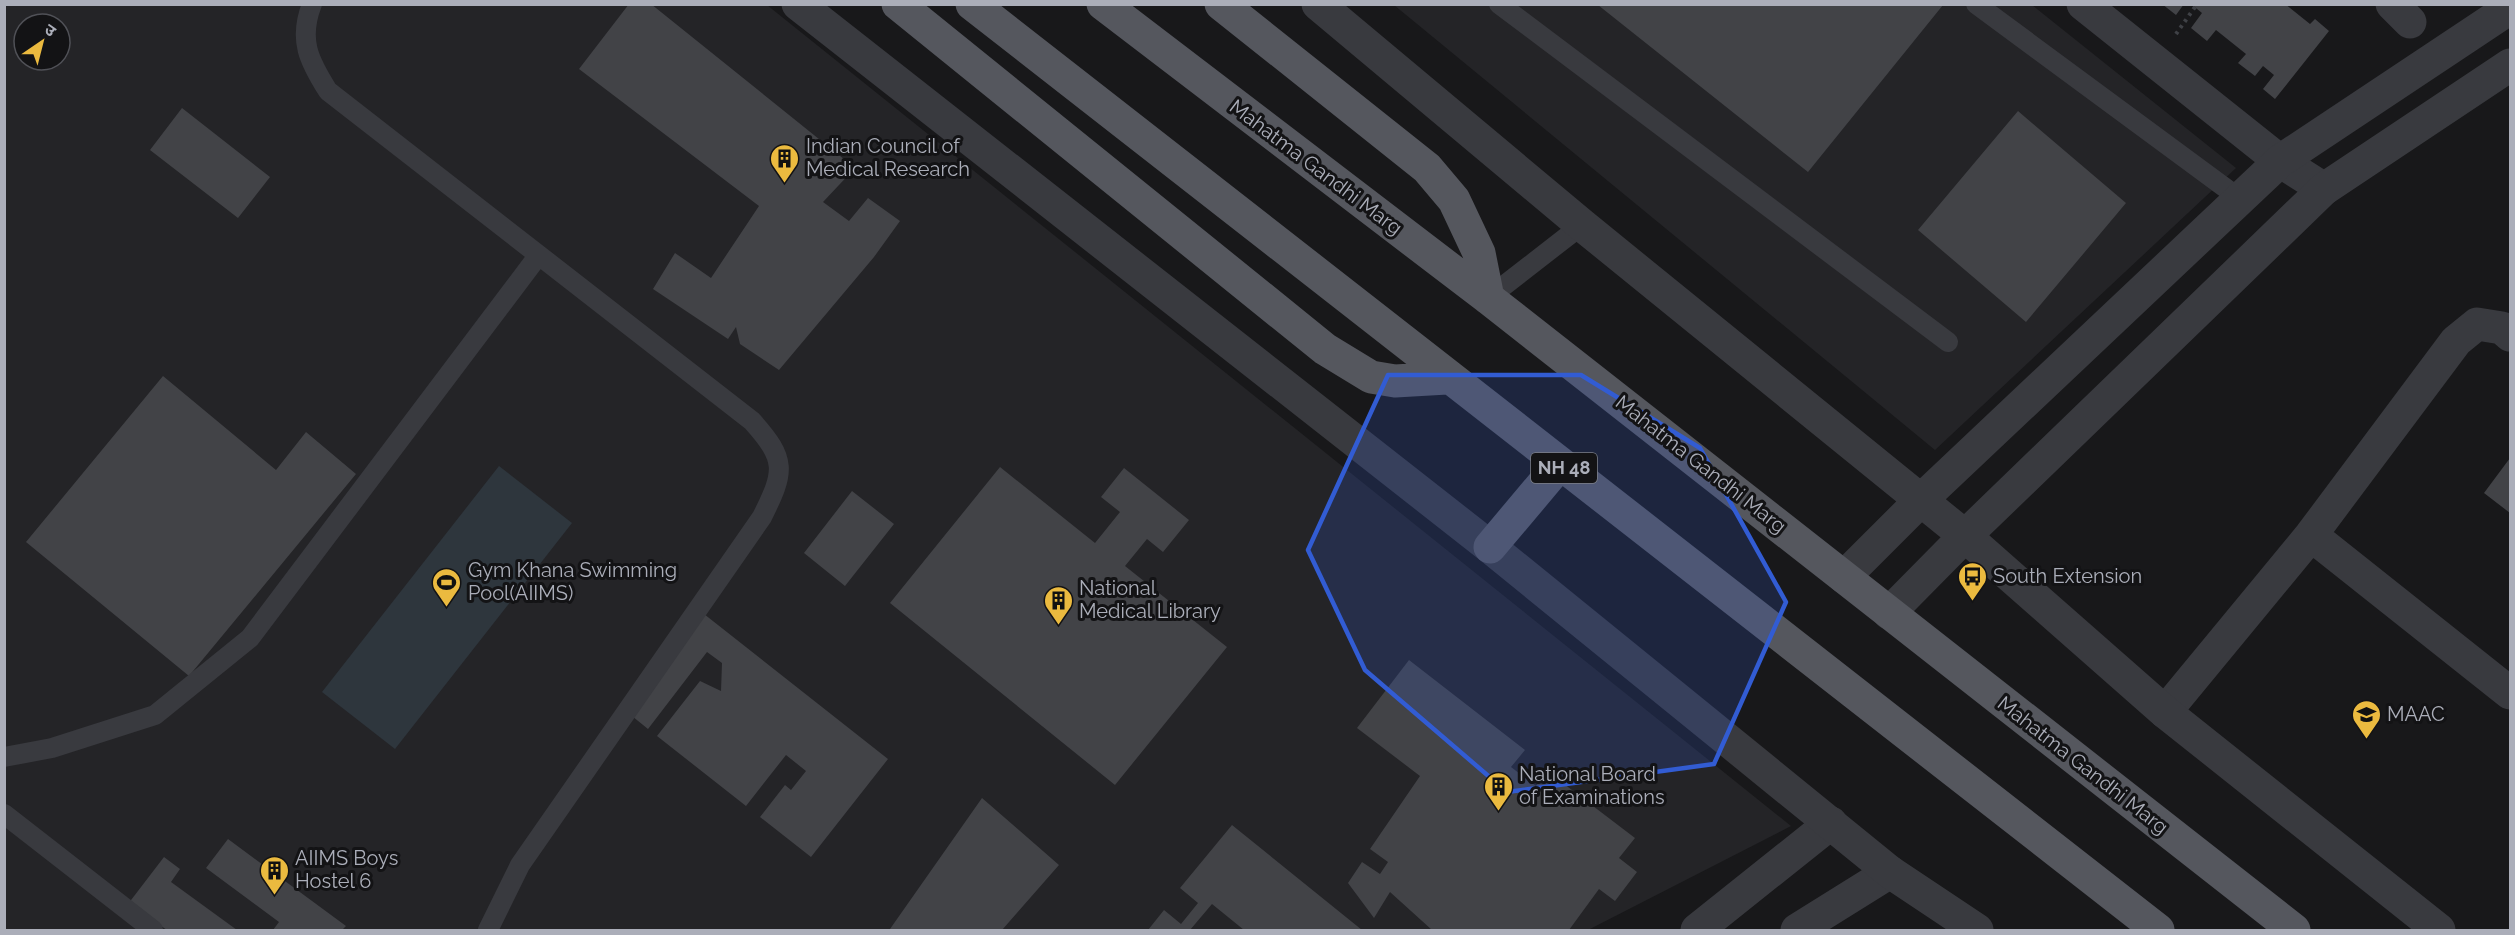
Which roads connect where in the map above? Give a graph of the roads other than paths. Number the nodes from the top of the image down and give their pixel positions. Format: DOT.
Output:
graph roads {
  1 [pos="312,4"];
  2 [pos="798,4"];
  3 [pos="898,4"];
  4 [pos="972,4"];
  5 [pos="1102,4"];
  6 [pos="1221,4"];
  7 [pos="1498,4"];
  8 [pos="1976,4"];
  9 [pos="2084,4"];
  10 [pos="1329,8"];
  11 [pos="2511,8"];
  12 [pos="2511,65"];
  13 [pos="2280,161"];
  14 [pos="2324,189"];
  15 [pos="2239,198"];
  16 [pos="1582,225"];
  17 [pos="538,256"];
  18 [pos="1488,298"];
  19 [pos="2511,335"];
  20 [pos="1948,342"];
  21 [pos="1447,378"];
  22 [pos="1559,465"];
  23 [pos="1921,500"];
  24 [pos="2311,535"];
  25 [pos="1965,536"];
  26 [pos="1490,547"];
  27 [pos="1844,577"];
  28 [pos="1889,613"];
  29 [pos="2511,693"];
  30 [pos="2164,712"];
  31 [pos="4,758"];
  32 [pos="4,814"];
  33 [pos="1831,823"];
  34 [pos="1890,872"];
  35 [pos="2139,925"];
  36 [pos="149,929"];
  37 [pos="488,930"];
  38 [pos="1696,930"];
  39 [pos="1797,930"];
  40 [pos="1977,930"];
  41 [pos="2294,930"];
  42 [pos="2439,930"];
  1 -- 17 [label="lane"];
  2 -- 26 [label="street"];
  3 -- 21 [label="main road"];
  4 -- 21 [label="main road, NH 48"];
  5 -- 18 [label="main road, Mahatma Gandhi Marg"];
  6 -- 18 [label="main road"];
  7 -- 20 [label="lane"];
  8 -- 15 [label="lane"];
  9 -- 13 [label="street"];
  10 -- 16 [label="street"];
  11 -- 13 [label="street"];
  12 -- 14 [label="street"];
  13 -- 14 [label="street"];
  13 -- 15 [label="street"];
  14 -- 25 [label="street"];
  15 -- 23 [label="street"];
  16 -- 18 [label="lane"];
  16 -- 23 [label="street"];
  17 -- 31 [label="lane"];
  17 -- 37 [label="lane"];
  18 -- 27 [label="main road, Mahatma Gandhi Marg"];
  19 -- 24 [label="street"];
  21 -- 22 [label="main road, NH 48"];
  22 -- 26 [label="main road"];
  22 -- 35 [label="main road, NH 48"];
  23 -- 25 [label="street"];
  23 -- 27 [label="street"];
  24 -- 29 [label="street"];
  24 -- 30 [label="street"];
  25 -- 28 [label="street"];
  25 -- 30 [label="street"];
  26 -- 33 [label="street"];
  27 -- 28 [label="main road, Mahatma Gandhi Marg"];
  28 -- 41 [label="main road, Mahatma Gandhi Marg"];
  30 -- 42 [label="street"];
  32 -- 36 [label="lane"];
  33 -- 34 [label="street"];
  33 -- 38 [label="street"];
  34 -- 39 [label="street"];
  34 -- 40 [label="street"];
}
